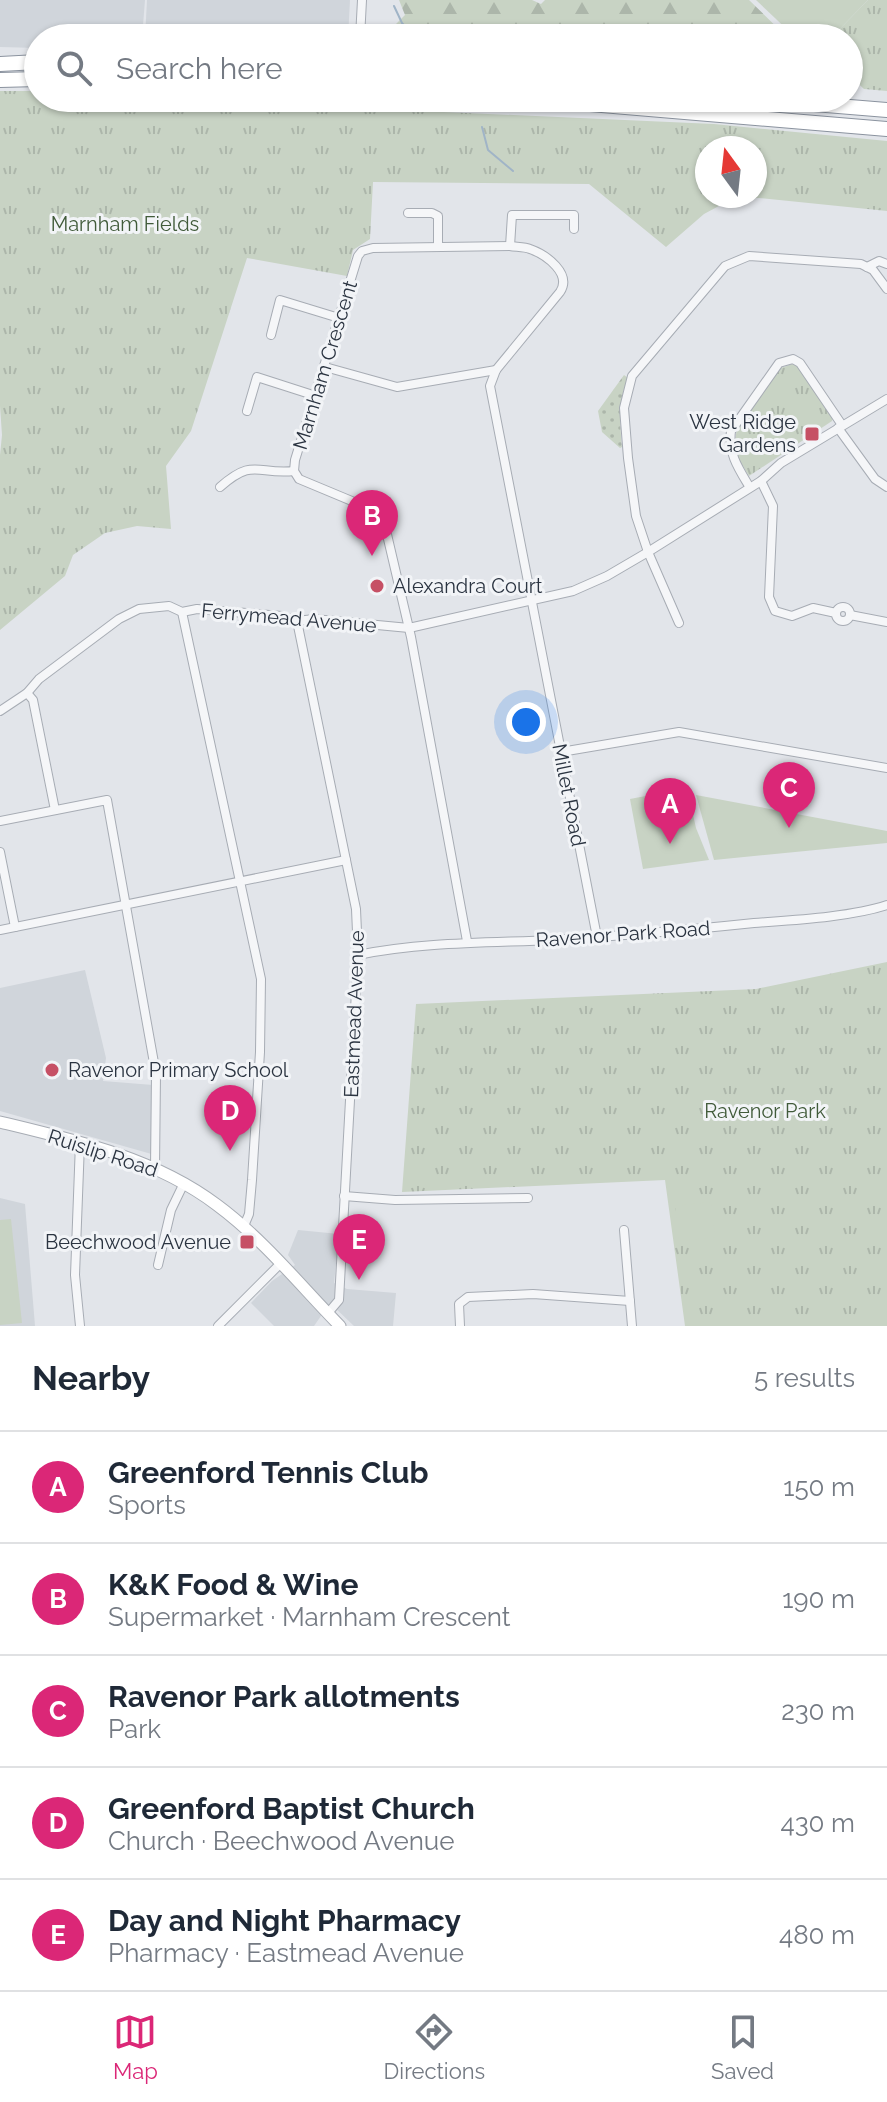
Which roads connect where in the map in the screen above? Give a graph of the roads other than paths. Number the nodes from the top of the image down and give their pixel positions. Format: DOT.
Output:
graph roads {
  1 [pos="362,0"];
  2 [pos="361,24"];
  3 [pos="24,63"];
  4 [pos="0,64"];
  5 [pos="24,79"];
  6 [pos="0,80"];
  7 [pos="863,108"];
  8 [pos="887,110"];
  9 [pos="685,112"];
  10 [pos="887,129"];
  11 [pos="408,213"];
  12 [pos="574,229"];
  13 [pos="510,246"];
  14 [pos="438,247"];
  15 [pos="887,264"];
  16 [pos="867,267"];
  17 [pos="887,289"];
  18 [pos="339,318"];
  19 [pos="271,335"];
  20 [pos="325,367"];
  21 [pos="496,370"];
  22 [pos="316,396"];
  23 [pos="887,399"];
  24 [pos="247,411"];
  25 [pos="840,426"];
  26 [pos="294,471"];
  27 [pos="761,481"];
  28 [pos="749,486"];
  29 [pos="220,487"];
  30 [pos="887,487"];
  31 [pos="648,552"];
  32 [pos="531,602"];
  33 [pos="182,612"];
  34 [pos="297,621"];
  35 [pos="887,622"];
  36 [pos="679,623"];
  37 [pos="409,628"];
  38 [pos="27,693"];
  39 [pos="0,711"];
  40 [pos="561,752"];
  41 [pos="887,768"];
  42 [pos="55,810"];
  43 [pos="0,821"];
  44 [pos="0,852"];
  45 [pos="346,860"];
  46 [pos="238,881"];
  47 [pos="126,904"];
  48 [pos="887,905"];
  49 [pos="15,927"];
  50 [pos="0,930"];
  51 [pos="597,937"];
  52 [pos="467,941"];
  53 [pos="358,955"];
  54 [pos="0,1122"];
  55 [pos="80,1143"];
  56 [pos="155,1168"];
  57 [pos="184,1183"];
  58 [pos="344,1196"];
  59 [pos="528,1198"];
  60 [pos="244,1226"];
  61 [pos="624,1230"];
  62 [pos="280,1264"];
  63 [pos="158,1265"];
  64 [pos="630,1301"];
  65 [pos="328,1313"];
  66 [pos="80,1326"];
  67 [pos="218,1326"];
  68 [pos="340,1326"];
  69 [pos="460,1326"];
  70 [pos="632,1326"];
  1 -- 2 [label="street"];
  3 -- 4 [label="highway"];
  5 -- 6 [label="highway"];
  7 -- 8 [label="highway"];
  9 -- 10 [label="highway"];
  11 -- 14 [label="street"];
  12 -- 13 [label="street"];
  13 -- 14 [label="street, Marnham Crescent"];
  13 -- 21 [label="street, Marnham Crescent"];
  14 -- 18 [label="street, Marnham Crescent"];
  15 -- 16 [label="street"];
  16 -- 17 [label="street"];
  16 -- 31 [label="street"];
  18 -- 19 [label="street"];
  18 -- 20 [label="street, Marnham Crescent"];
  20 -- 21 [label="street"];
  20 -- 22 [label="street, Marnham Crescent"];
  21 -- 32 [label="street, Millet Road"];
  22 -- 24 [label="street"];
  22 -- 26 [label="street, Marnham Crescent"];
  23 -- 25 [label="street, Ferrymead Avenue"];
  25 -- 27 [label="street, Ferrymead Avenue"];
  25 -- 28 [label="street"];
  25 -- 30 [label="street"];
  26 -- 29 [label="street"];
  26 -- 37 [label="street, Marnham Crescent"];
  27 -- 28 [label="street, Ferrymead Avenue"];
  27 -- 35 [label="street"];
  28 -- 31 [label="street, Ferrymead Avenue"];
  31 -- 32 [label="street, Ferrymead Avenue"];
  31 -- 36 [label="street"];
  32 -- 37 [label="street, Ferrymead Avenue"];
  32 -- 40 [label="street, Millet Road"];
  33 -- 34 [label="street, Ferrymead Avenue"];
  33 -- 38 [label="street, Ferrymead Avenue"];
  33 -- 46 [label="street"];
  34 -- 37 [label="street, Ferrymead Avenue"];
  34 -- 45 [label="street, Eastmead Avenue"];
  37 -- 52 [label="street, Marnham Crescent"];
  38 -- 39 [label="street, Ferrymead Avenue"];
  38 -- 42 [label="street"];
  40 -- 41 [label="street"];
  40 -- 51 [label="street, Millet Road"];
  42 -- 43 [label="street"];
  42 -- 47 [label="street"];
  44 -- 49 [label="street"];
  45 -- 46 [label="street"];
  45 -- 53 [label="street, Eastmead Avenue"];
  46 -- 47 [label="street"];
  46 -- 60 [label="street"];
  47 -- 49 [label="street"];
  47 -- 56 [label="street"];
  48 -- 51 [label="street, Ravenor Park Road"];
  49 -- 50 [label="street"];
  51 -- 52 [label="street, Ravenor Park Road"];
  52 -- 53 [label="street, Ravenor Park Road"];
  53 -- 58 [label="street, Eastmead Avenue"];
  54 -- 55 [label="main road, Ruislip Road"];
  55 -- 56 [label="main road, Ruislip Road"];
  55 -- 66 [label="street"];
  56 -- 57 [label="main road, Ruislip Road"];
  57 -- 60 [label="main road, Ruislip Road"];
  57 -- 63 [label="street"];
  58 -- 59 [label="street"];
  58 -- 65 [label="street, Eastmead Avenue"];
  60 -- 62 [label="main road, Ruislip Road"];
  61 -- 64 [label="street"];
  62 -- 65 [label="main road, Ruislip Road"];
  62 -- 67 [label="street"];
  64 -- 69 [label="street"];
  64 -- 70 [label="street"];
  65 -- 68 [label="main road, Ruislip Road"];
}
